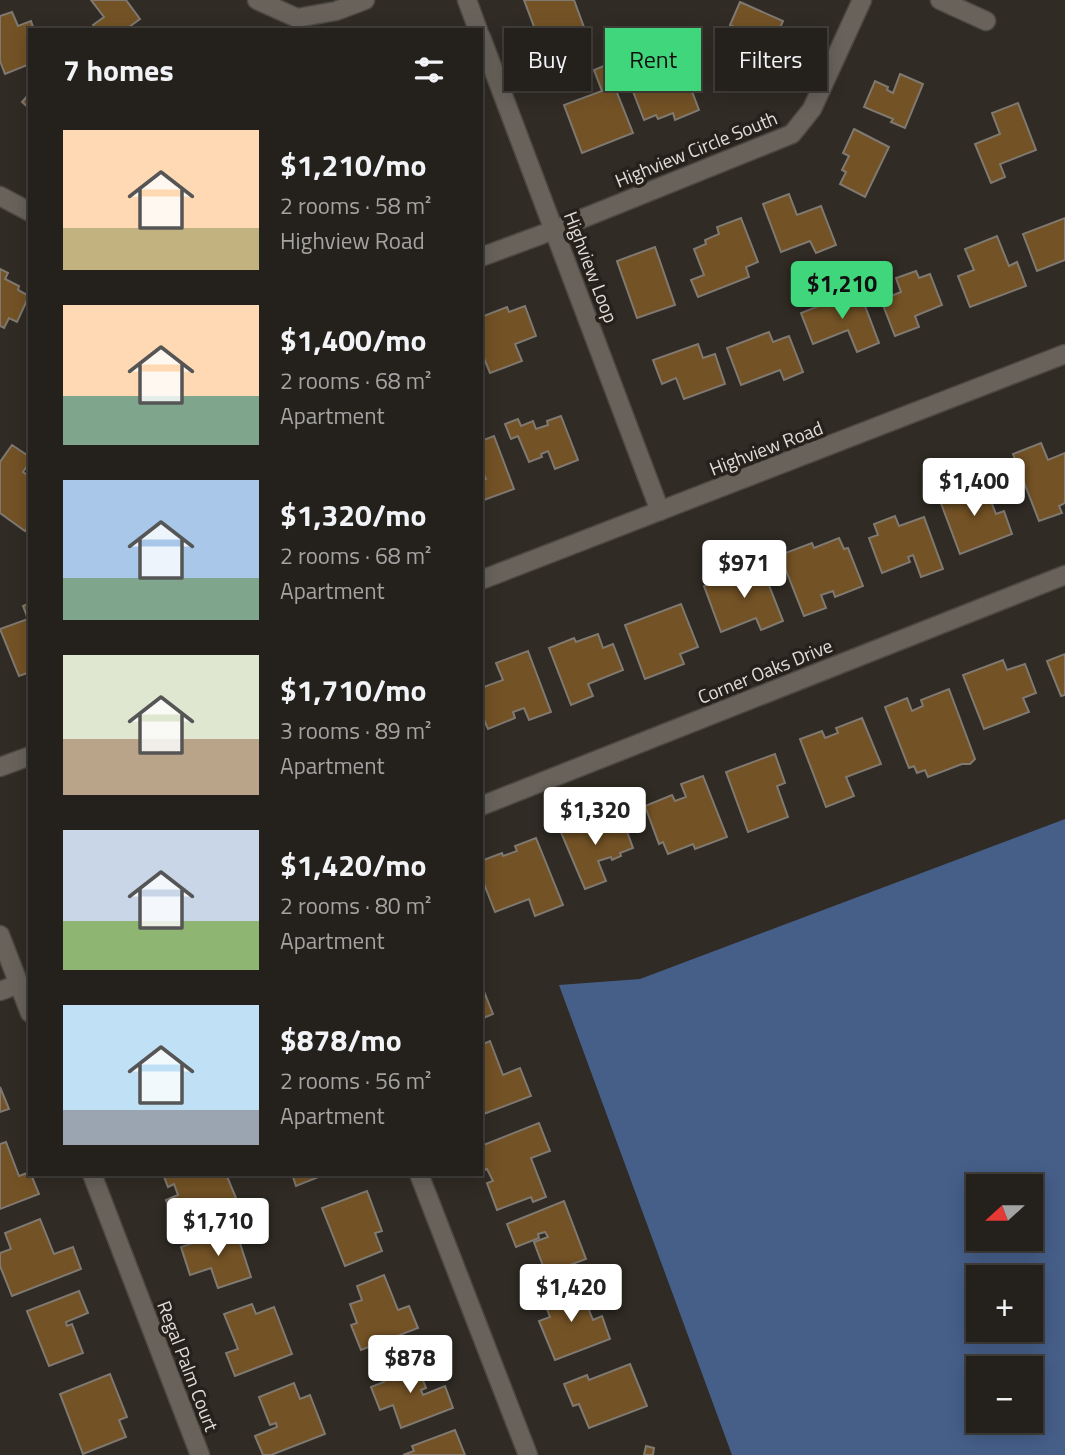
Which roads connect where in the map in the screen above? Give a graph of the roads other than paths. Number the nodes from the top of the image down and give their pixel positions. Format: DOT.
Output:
graph roads {
  1 [pos="257,0"];
  2 [pos="365,0"];
  3 [pos="467,0"];
  4 [pos="862,0"];
  5 [pos="940,0"];
  6 [pos="986,21"];
  7 [pos="477,28"];
  8 [pos="483,42"];
  9 [pos="0,196"];
  10 [pos="28,211"];
  11 [pos="554,230"];
  12 [pos="483,256"];
  13 [pos="1065,354"];
  14 [pos="660,511"];
  15 [pos="1065,575"];
  16 [pos="483,579"];
  17 [pos="28,757"];
  18 [pos="0,767"];
  19 [pos="483,805"];
  20 [pos="0,934"];
  21 [pos="19,984"];
  22 [pos="0,991"];
  23 [pos="28,1008"];
  24 [pos="93,1176"];
  25 [pos="420,1176"];
  26 [pos="200,1455"];
  27 [pos="528,1455"];
  1 -- 2 [label="street"];
  3 -- 7 [label="street"];
  4 -- 11 [label="street, Highview Circle South"];
  5 -- 6 [label="street"];
  8 -- 11 [label="street, Highview Loop"];
  9 -- 10 [label="street"];
  11 -- 12 [label="street, Highview Circle South"];
  11 -- 14 [label="street, Highview Loop"];
  13 -- 14 [label="street, Highview Road"];
  14 -- 16 [label="street, Highview Road"];
  15 -- 19 [label="street, Corner Oaks Drive"];
  17 -- 18 [label="street"];
  20 -- 21 [label="street"];
  21 -- 22 [label="street"];
  21 -- 23 [label="street"];
  24 -- 26 [label="street, Regal Palm Court"];
  25 -- 27 [label="street"];
}
